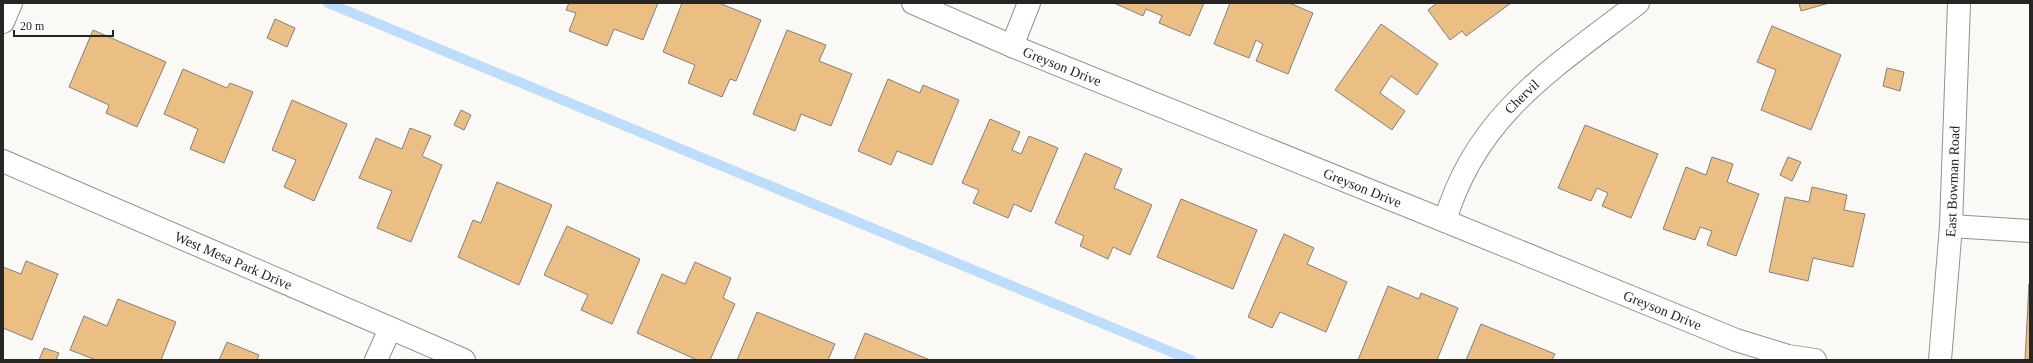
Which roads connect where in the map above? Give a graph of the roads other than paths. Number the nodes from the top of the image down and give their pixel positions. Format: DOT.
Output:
graph roads {
  1 [pos="11,3"];
  2 [pos="913,3"];
  3 [pos="1028,3"];
  4 [pos="1638,3"];
  5 [pos="1959,3"];
  6 [pos="3,22"];
  7 [pos="1012,46"];
  8 [pos="3,161"];
  9 [pos="1445,221"];
  10 [pos="1951,226"];
  11 [pos="2030,231"];
  12 [pos="390,329"];
  13 [pos="376,360"];
  14 [pos="464,360"];
  15 [pos="1815,360"];
  16 [pos="1940,360"];
  1 -- 6 [label="street"];
  2 -- 7 [label="street, Greyson Drive"];
  3 -- 7 [label="street"];
  4 -- 9 [label="street, Chervil"];
  5 -- 10 [label="street, East Bowman Road"];
  7 -- 9 [label="street, Greyson Drive"];
  8 -- 12 [label="street, West Mesa Park Drive"];
  9 -- 15 [label="street, Greyson Drive"];
  10 -- 11 [label="street"];
  10 -- 16 [label="street, East Bowman Road"];
  12 -- 13 [label="street"];
  12 -- 14 [label="street, West Mesa Park Drive"];
}
